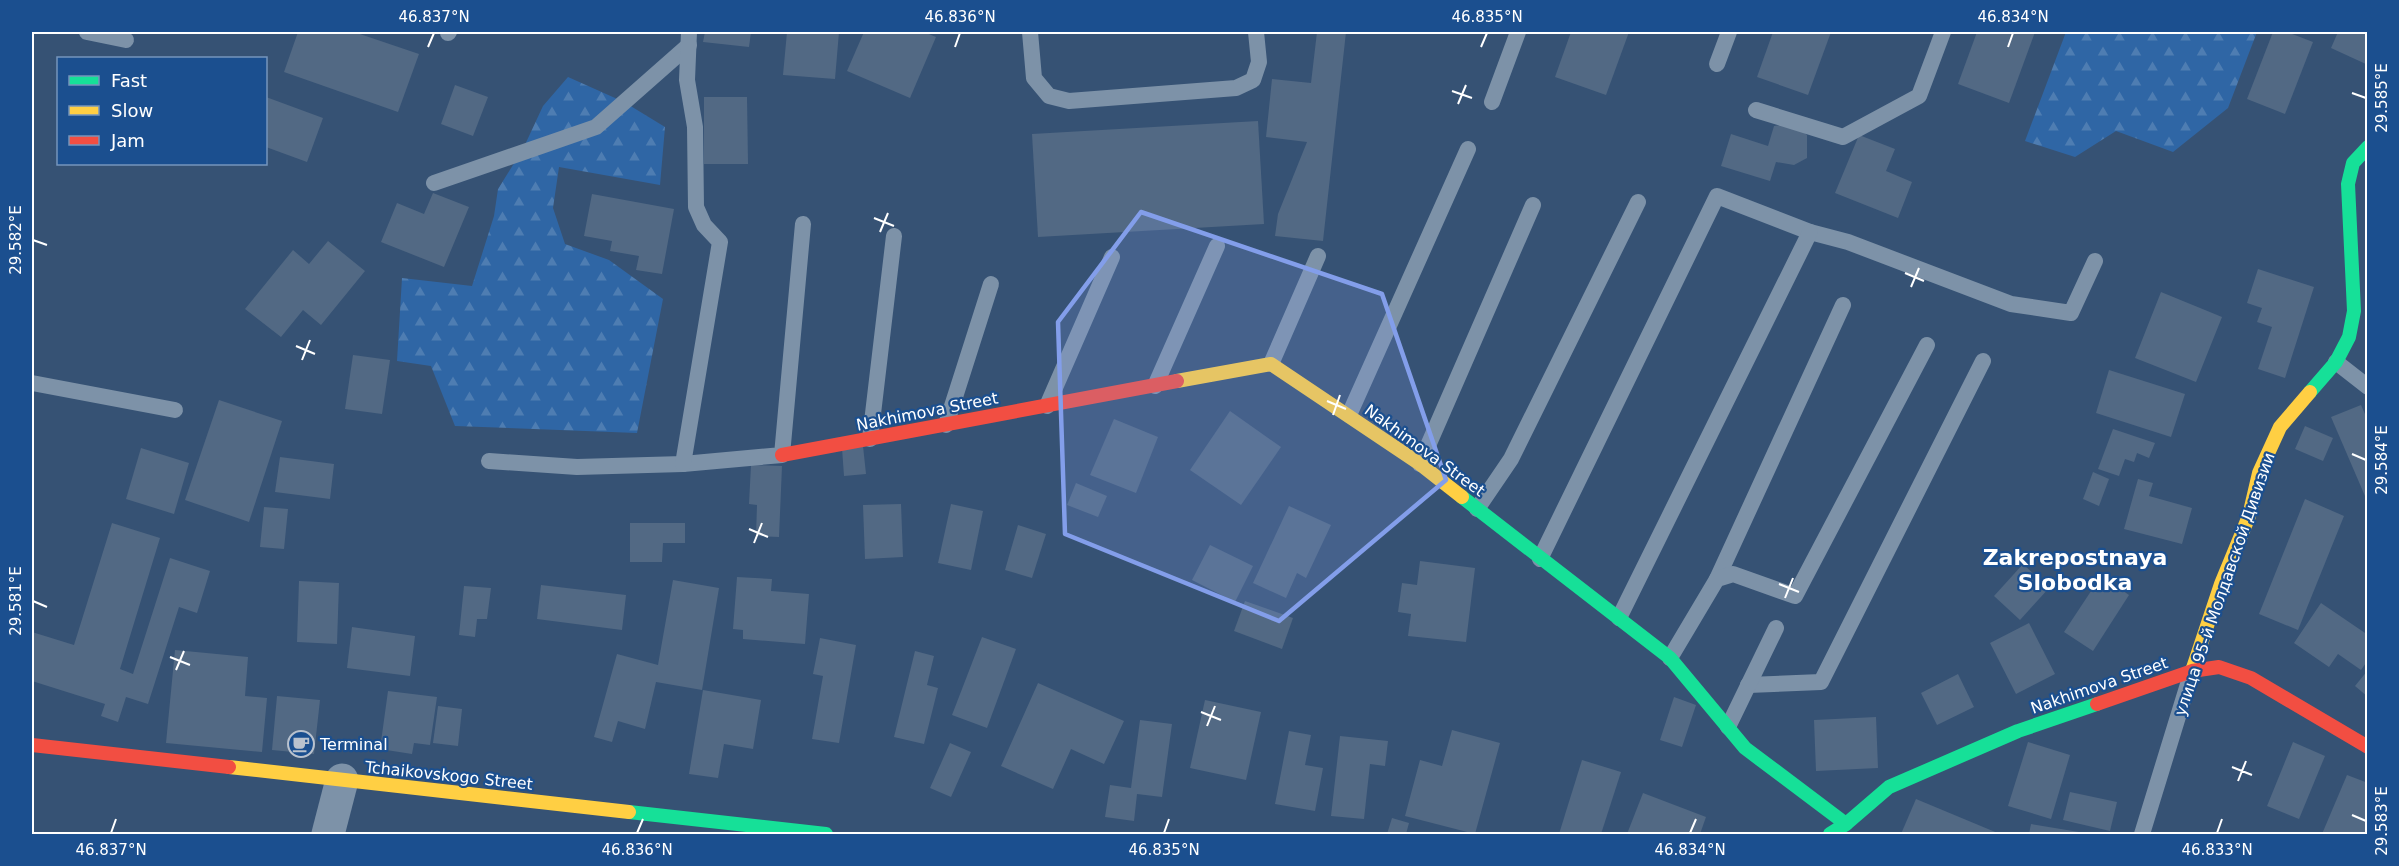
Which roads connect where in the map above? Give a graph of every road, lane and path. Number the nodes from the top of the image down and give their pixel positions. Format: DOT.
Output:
graph roads {
  1 [pos="87,32"];
  2 [pos="1030,32"];
  3 [pos="1256,32"];
  4 [pos="1518,32"];
  5 [pos="1728,32"];
  6 [pos="1943,32"];
  7 [pos="689,38"];
  8 [pos="126,40"];
  9 [pos="1717,64"];
  10 [pos="1492,102"];
  11 [pos="1756,110"];
  12 [pos="2367,147"];
  13 [pos="1468,149"];
  14 [pos="434,183"];
  15 [pos="1638,202"];
  16 [pos="1533,205"];
  17 [pos="803,224"];
  18 [pos="1810,232"];
  19 [pos="894,236"];
  20 [pos="1217,246"];
  21 [pos="1318,256"];
  22 [pos="1112,257"];
  23 [pos="2095,261"];
  24 [pos="991,284"];
  25 [pos="1843,305"];
  26 [pos="1927,345"];
  27 [pos="1983,361"];
  28 [pos="2336,362"];
  29 [pos="1271,364"];
  30 [pos="32,383"];
  31 [pos="1155,386"];
  32 [pos="2367,387"];
  33 [pos="1047,406"];
  34 [pos="174,410"];
  35 [pos="1349,415"];
  36 [pos="946,425"];
  37 [pos="870,439"];
  38 [pos="782,455"];
  39 [pos="489,461"];
  40 [pos="683,464"];
  41 [pos="1420,464"];
  42 [pos="1477,509"];
  43 [pos="1540,560"];
  44 [pos="1717,579"];
  45 [pos="1619,618"];
  46 [pos="1776,628"];
  47 [pos="1670,658"];
  48 [pos="2192,670"];
  49 [pos="1748,686"];
  50 [pos="1728,727"];
  51 [pos="32,745"];
  52 [pos="2367,747"];
  53 [pos="342,780"];
  54 [pos="1846,824"];
  55 [pos="327,834"];
  56 [pos="826,834"];
  57 [pos="1830,834"];
  58 [pos="2142,834"];
  1 -- 8 [label="lane"];
  2 -- 3 [label="lane"];
  4 -- 10 [label="lane"];
  5 -- 9 [label="lane"];
  6 -- 11 [label="lane"];
  7 -- 14 [label="lane"];
  7 -- 40 [label="lane"];
  12 -- 28 [label="street, улица 95-й Молдавской Дивизии"];
  13 -- 35 [label="lane"];
  15 -- 42 [label="lane"];
  16 -- 41 [label="lane"];
  17 -- 38 [label="lane"];
  18 -- 23 [label="lane"];
  18 -- 43 [label="lane"];
  18 -- 45 [label="lane"];
  19 -- 37 [label="lane"];
  20 -- 31 [label="lane"];
  21 -- 29 [label="lane"];
  22 -- 33 [label="lane"];
  24 -- 36 [label="lane"];
  25 -- 44 [label="lane"];
  26 -- 44 [label="lane"];
  27 -- 49 [label="lane"];
  28 -- 32 [label="lane"];
  28 -- 48 [label="street, улица 95-й Молдавской Дивизии"];
  29 -- 31 [label="street, Nakhimova Street"];
  29 -- 35 [label="street, Nakhimova Street"];
  30 -- 34 [label="lane"];
  31 -- 33 [label="street, Nakhimova Street"];
  33 -- 36 [label="street, Nakhimova Street"];
  35 -- 41 [label="street, Nakhimova Street"];
  36 -- 37 [label="street, Nakhimova Street"];
  37 -- 38 [label="street, Nakhimova Street"];
  38 -- 40 [label="lane"];
  39 -- 40 [label="lane"];
  41 -- 42 [label="street, Nakhimova Street"];
  42 -- 43 [label="street, Nakhimova Street"];
  43 -- 45 [label="street, Nakhimova Street"];
  44 -- 47 [label="lane"];
  45 -- 47 [label="street, Nakhimova Street"];
  46 -- 49 [label="lane"];
  47 -- 50 [label="street, Nakhimova Street"];
  48 -- 52 [label="street, Nakhimova Street"];
  48 -- 54 [label="street, Nakhimova Street"];
  48 -- 58 [label="lane, улица 95-й Молдавской Дивизии"];
  49 -- 50 [label="lane"];
  50 -- 54 [label="street, Nakhimova Street"];
  51 -- 53 [label="street, Tchaikovskogo Street"];
  53 -- 55 [label="street"];
  53 -- 56 [label="street, Tchaikovskogo Street"];
  54 -- 57 [label="street, Nakhimova Street"];
}
